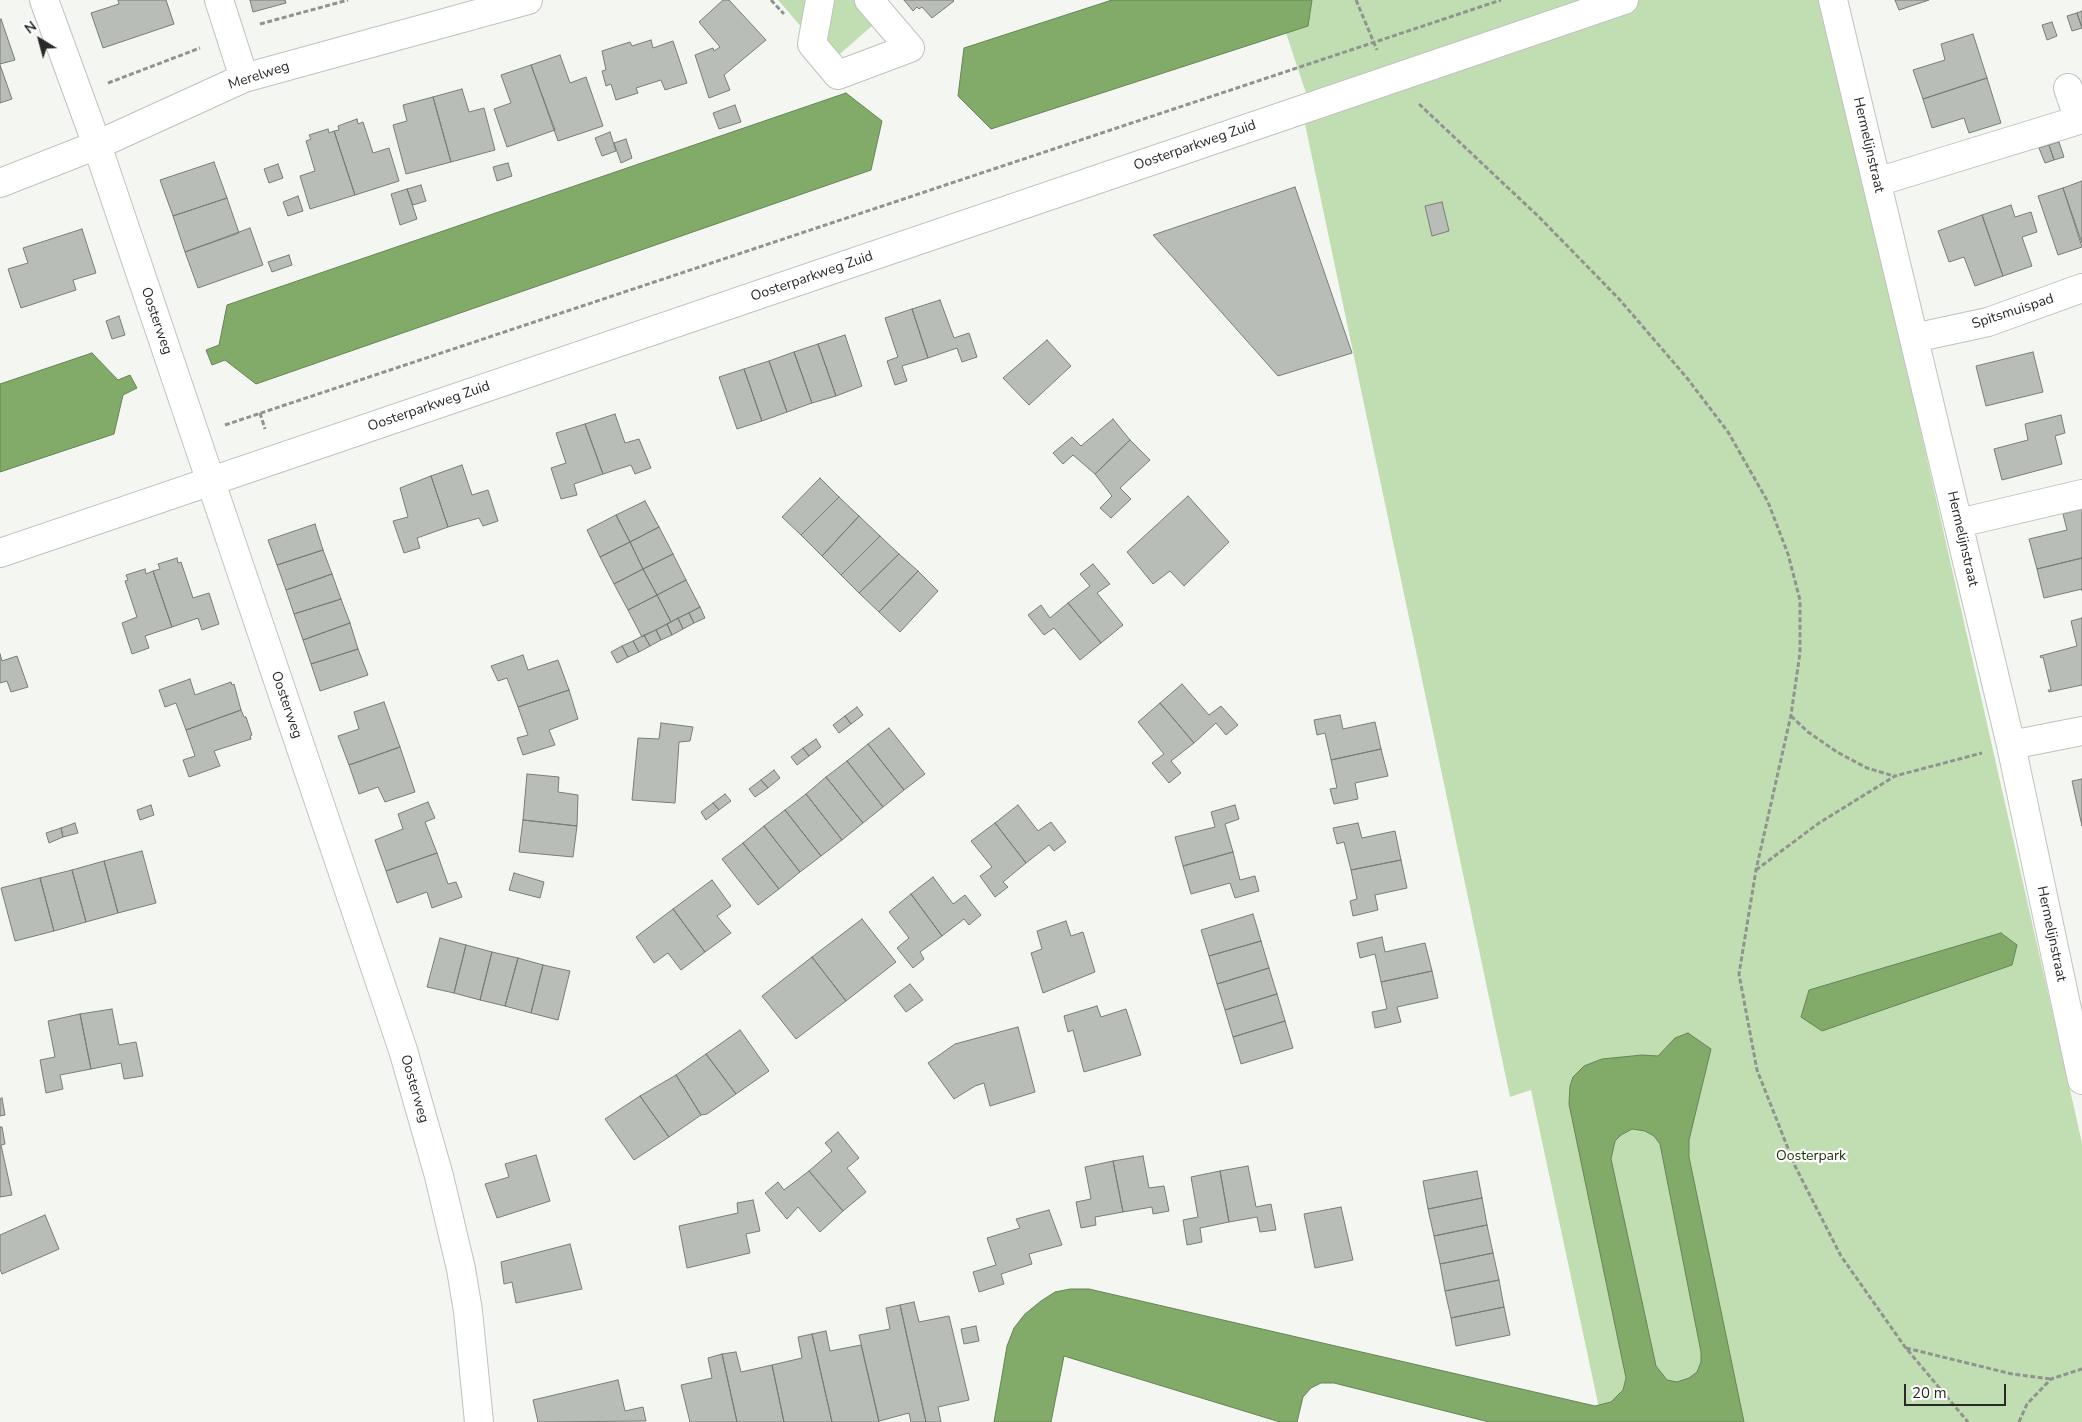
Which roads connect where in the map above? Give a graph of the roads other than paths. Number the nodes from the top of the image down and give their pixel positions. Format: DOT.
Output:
graph roads {
  1 [pos="44,0"];
  2 [pos="219,0"];
  3 [pos="528,0"];
  4 [pos="820,0"];
  5 [pos="869,0"];
  6 [pos="1624,0"];
  7 [pos="1833,0"];
  8 [pos="244,78"];
  9 [pos="2068,88"];
  10 [pos="96,145"];
  11 [pos="1876,182"];
  12 [pos="0,183"];
  13 [pos="2082,288"];
  14 [pos="1914,338"];
  15 [pos="210,482"];
  16 [pos="2082,494"];
  17 [pos="1959,523"];
  18 [pos="0,553"];
  19 [pos="2082,731"];
  20 [pos="2011,745"];
  21 [pos="2082,1080"];
  22 [pos="479,1422"];
  1 -- 10 [label="street, Oosterweg"];
  2 -- 8 [label="street"];
  3 -- 8 [label="street, Merelweg"];
  4 -- 5 [label="street"];
  6 -- 15 [label="street, Oosterparkweg Zuid"];
  7 -- 11 [label="street, Hermelijnstraat"];
  8 -- 10 [label="street, Merelweg"];
  9 -- 11 [label="street"];
  10 -- 12 [label="street, Merelweg"];
  10 -- 15 [label="street, Oosterweg"];
  11 -- 14 [label="street, Hermelijnstraat"];
  13 -- 14 [label="street, Spitsmuispad"];
  14 -- 17 [label="street, Hermelijnstraat"];
  15 -- 18 [label="street, Oosterparkweg Zuid"];
  15 -- 22 [label="street, Oosterweg"];
  16 -- 17 [label="street"];
  17 -- 20 [label="street, Hermelijnstraat"];
  19 -- 20 [label="street"];
  20 -- 21 [label="street, Hermelijnstraat"];
}
